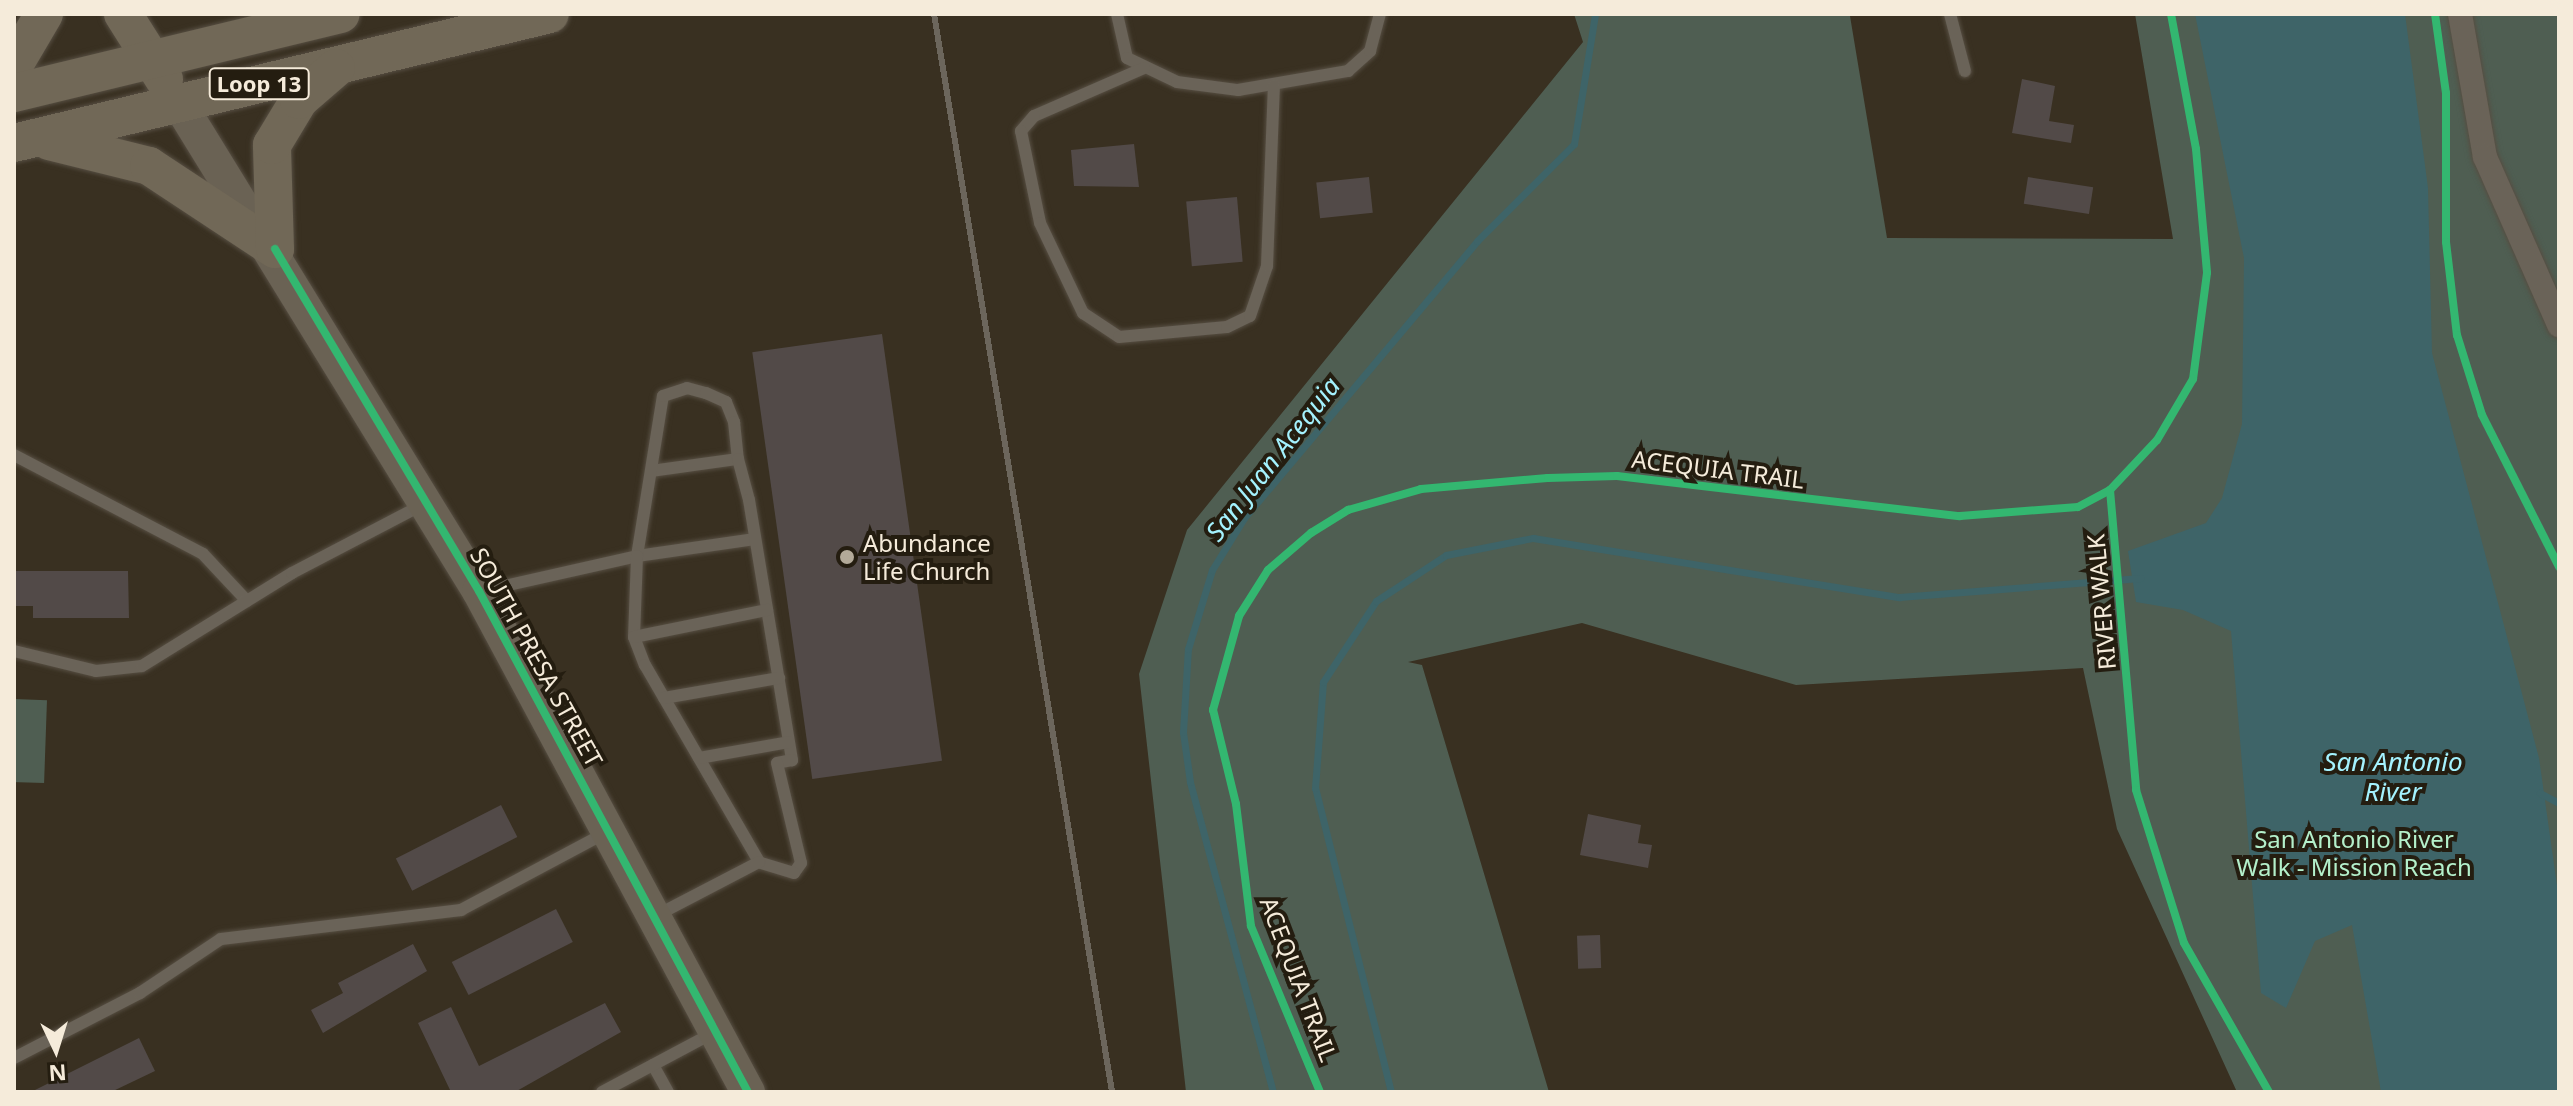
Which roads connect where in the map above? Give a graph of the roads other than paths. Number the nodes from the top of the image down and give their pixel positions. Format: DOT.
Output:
graph roads {
  1 [pos="44,14"];
  2 [pos="123,14"];
  3 [pos="341,14"];
  4 [pos="550,14"];
  5 [pos="1117,14"];
  6 [pos="1380,14"];
  7 [pos="1950,14"];
  8 [pos="2460,14"];
  9 [pos="152,60"];
  10 [pos="14,65"];
  11 [pos="338,66"];
  12 [pos="1144,68"];
  13 [pos="1965,71"];
  14 [pos="1274,85"];
  15 [pos="14,93"];
  16 [pos="180,105"];
  17 [pos="24,140"];
  18 [pos="275,249"];
  19 [pos="2559,325"];
  20 [pos="14,455"];
  21 [pos="738,459"];
  22 [pos="651,471"];
  23 [pos="427,502"];
  24 [pos="755,539"];
  25 [pos="637,556"];
  26 [pos="479,591"];
  27 [pos="247,601"];
  28 [pos="767,610"];
  29 [pos="634,637"];
  30 [pos="14,651"];
  31 [pos="779,678"];
  32 [pos="664,698"];
  33 [pos="789,742"];
  34 [pos="699,758"];
  35 [pos="610,830"];
  36 [pos="759,862"];
  37 [pos="657,915"];
  38 [pos="716,1032"];
  39 [pos="14,1058"];
  40 [pos="653,1065"];
  41 [pos="602,1092"];
  42 [pos="668,1092"];
  43 [pos="748,1092"];
  1 -- 10 [label="main road"];
  2 -- 9 [label="main road, SOUTH PRESA STREET"];
  3 -- 9 [label="main road, Loop 13"];
  4 -- 11 [label="main road, Loop 13"];
  5 -- 12 [label="lane"];
  6 -- 14 [label="lane"];
  7 -- 13 [label="lane"];
  8 -- 19 [label="street"];
  9 -- 15 [label="main road, Loop 13"];
  9 -- 16 [label="main road, SOUTH PRESA STREET"];
  11 -- 16 [label="main road, Loop 13"];
  11 -- 18 [label="main road"];
  12 -- 14 [label="lane"];
  12 -- 14 [label="lane"];
  16 -- 17 [label="main road, Loop 13"];
  16 -- 18 [label="main road, SOUTH PRESA STREET"];
  17 -- 18 [label="main road"];
  18 -- 23 [label="main road, SOUTH PRESA STREET"];
  20 -- 27 [label="lane"];
  21 -- 22 [label="lane"];
  21 -- 22 [label="lane"];
  21 -- 24 [label="lane"];
  22 -- 25 [label="lane"];
  23 -- 26 [label="main road, SOUTH PRESA STREET"];
  23 -- 27 [label="lane"];
  24 -- 25 [label="lane"];
  24 -- 28 [label="lane"];
  25 -- 26 [label="lane"];
  25 -- 29 [label="lane"];
  26 -- 35 [label="main road, SOUTH PRESA STREET"];
  27 -- 30 [label="lane"];
  28 -- 29 [label="lane"];
  28 -- 31 [label="lane"];
  29 -- 32 [label="lane"];
  31 -- 32 [label="lane"];
  31 -- 33 [label="lane"];
  32 -- 34 [label="lane"];
  33 -- 34 [label="lane"];
  33 -- 36 [label="lane"];
  34 -- 36 [label="lane"];
  35 -- 37 [label="main road, SOUTH PRESA STREET"];
  35 -- 39 [label="lane"];
  36 -- 37 [label="lane"];
  37 -- 38 [label="main road, SOUTH PRESA STREET"];
  38 -- 40 [label="lane"];
  38 -- 43 [label="main road, SOUTH PRESA STREET"];
  40 -- 41 [label="lane"];
  40 -- 42 [label="lane"];
}
